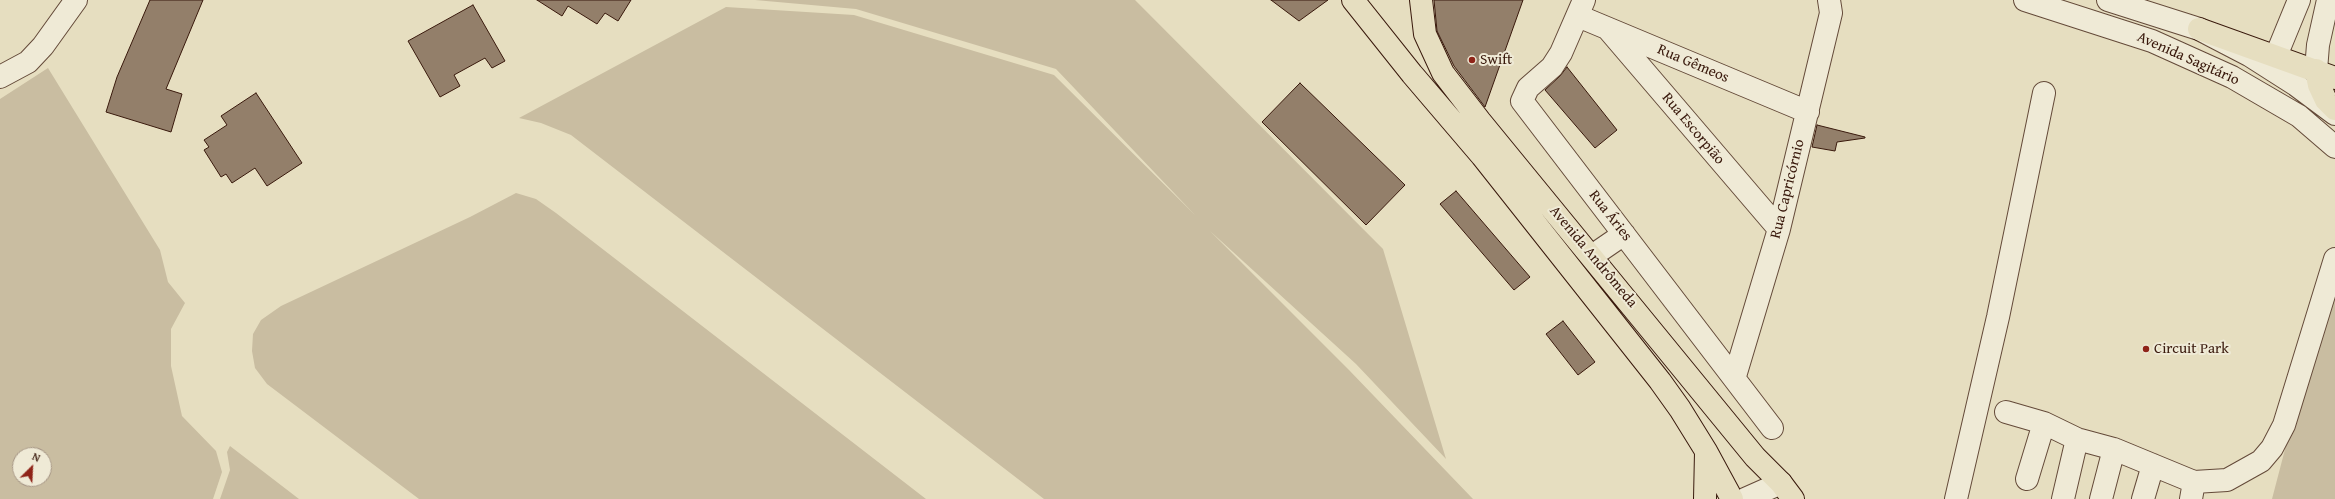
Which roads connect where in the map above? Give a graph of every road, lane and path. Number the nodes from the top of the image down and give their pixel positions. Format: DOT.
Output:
graph roads {
  1 [pos="76,0"];
  2 [pos="1353,0"];
  3 [pos="1421,0"];
  4 [pos="1829,0"];
  5 [pos="2025,0"];
  6 [pos="2108,0"];
  7 [pos="2298,4"];
  8 [pos="1581,8"];
  9 [pos="2326,9"];
  10 [pos="2160,17"];
  11 [pos="1608,29"];
  12 [pos="2198,29"];
  13 [pos="2286,33"];
  14 [pos="2152,41"];
  15 [pos="2318,45"];
  16 [pos="2276,56"];
  17 [pos="2326,74"];
  18 [pos="0,77"];
  19 [pos="2044,93"];
  20 [pos="2335,110"];
  21 [pos="1808,112"];
  22 [pos="2335,114"];
  23 [pos="2335,147"];
  24 [pos="1779,230"];
  25 [pos="1624,234"];
  26 [pos="1592,256"];
  27 [pos="2335,259"];
  28 [pos="1735,376"];
  29 [pos="2006,412"];
  30 [pos="2044,423"];
  31 [pos="1772,428"];
  32 [pos="2077,439"];
  33 [pos="2114,449"];
  34 [pos="1706,450"];
  35 [pos="2153,465"];
  36 [pos="2027,479"];
  37 [pos="1787,491"];
  38 [pos="2192,491"];
  39 [pos="1705,499"];
  40 [pos="1732,499"];
  41 [pos="1745,499"];
  42 [pos="1956,499"];
  43 [pos="2063,499"];
  44 [pos="2102,499"];
  45 [pos="2143,499"];
  1 -- 18 [label="street"];
  2 -- 34 [label="main road, Avenida Andrômeda"];
  3 -- 26 [label="main road, Avenida Andrômeda"];
  4 -- 21 [label="street, Rua Capricórnio"];
  5 -- 14 [label="street, Avenida Sagitário"];
  6 -- 10 [label="street, Avenida Sagitário"];
  7 -- 9 [label="street"];
  7 -- 13 [label="street"];
  8 -- 11 [label="street, Rua Gêmeos"];
  8 -- 25 [label="street, Rua Áries"];
  9 -- 15 [label="street"];
  10 -- 12 [label="street, Avenida Sagitário"];
  10 -- 14 [label="street"];
  11 -- 21 [label="street, Rua Gêmeos"];
  11 -- 24 [label="street, Rua Escorpião"];
  12 -- 16 [label="main road"];
  12 -- 22 [label="street, Avenida Sagitário"];
  13 -- 15 [label="street"];
  13 -- 16 [label="street"];
  14 -- 23 [label="street, Avenida Sagitário"];
  15 -- 17 [label="street"];
  16 -- 17 [label="main road"];
  17 -- 20 [label="main road"];
  19 -- 42 [label="street"];
  21 -- 24 [label="street, Rua Capricórnio"];
  24 -- 28 [label="street, Rua Capricórnio"];
  25 -- 26 [label="street"];
  25 -- 28 [label="street, Rua Áries"];
  26 -- 37 [label="main road, Avenida Andrômeda"];
  27 -- 38 [label="street"];
  28 -- 31 [label="street, Rua Áries"];
  29 -- 30 [label="street"];
  30 -- 32 [label="street"];
  30 -- 36 [label="street"];
  32 -- 33 [label="street"];
  32 -- 43 [label="street"];
  33 -- 35 [label="street"];
  33 -- 44 [label="street"];
  34 -- 39 [label="main road"];
  34 -- 40 [label="main road, Avenida Andrômeda"];
  35 -- 38 [label="street"];
  35 -- 45 [label="street"];
  37 -- 41 [label="street"];
}
